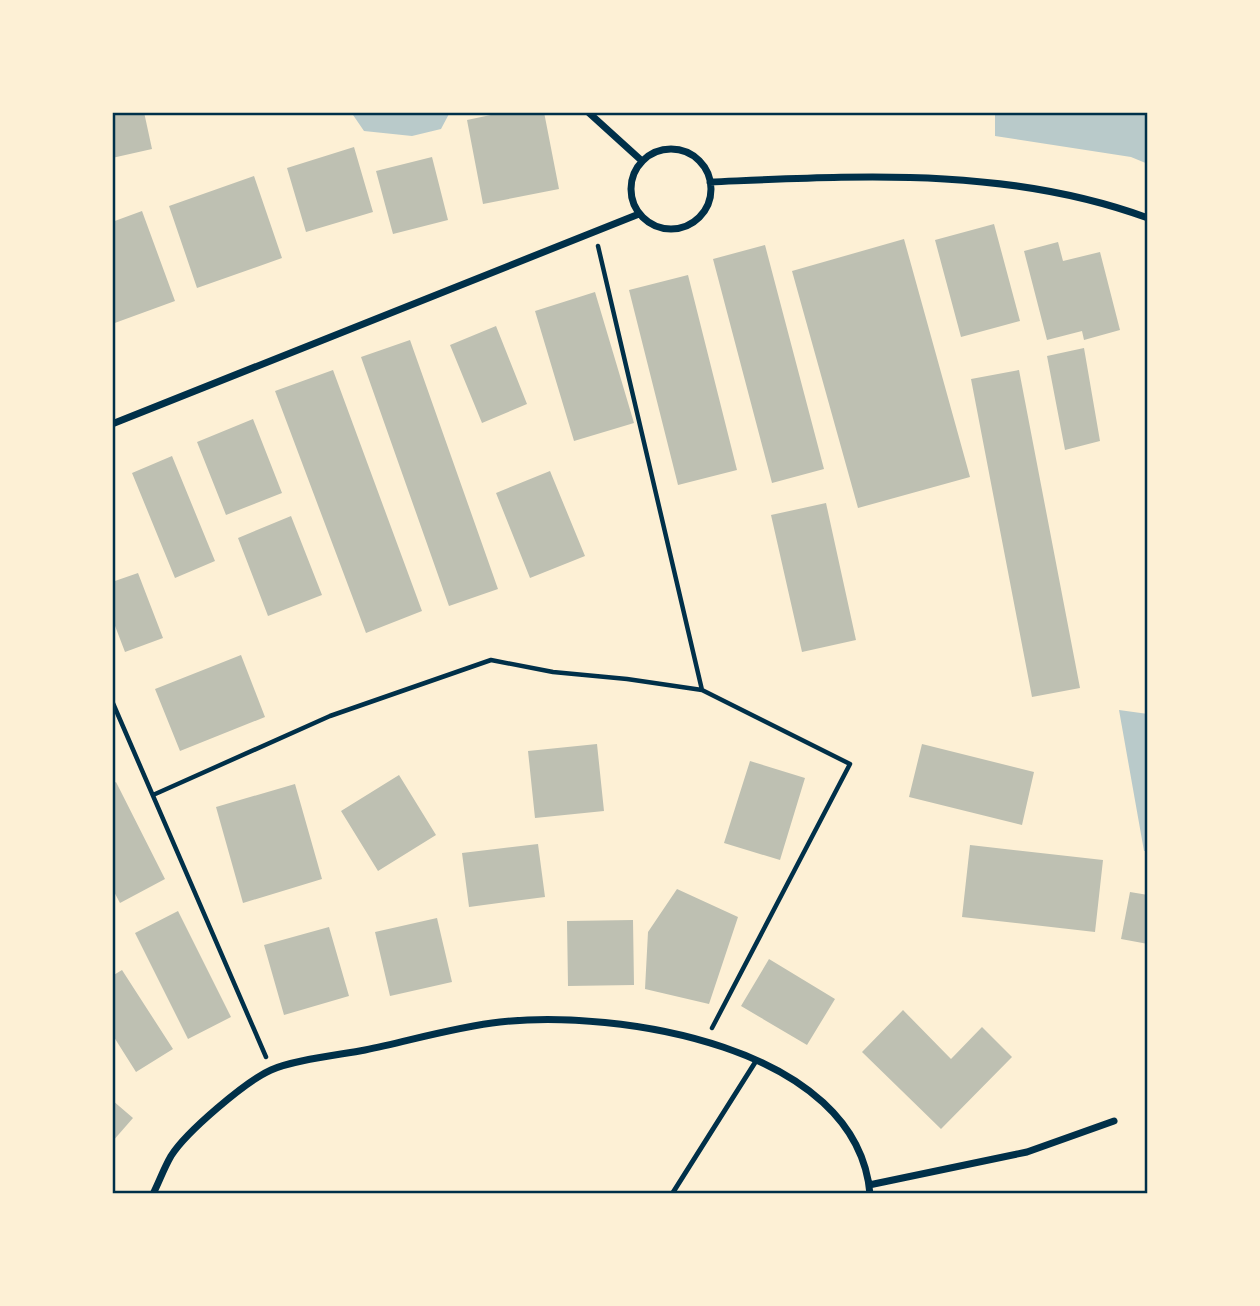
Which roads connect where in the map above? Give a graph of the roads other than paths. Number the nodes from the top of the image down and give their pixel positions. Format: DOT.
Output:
graph roads {
  1 [pos="588,112"];
  2 [pos="642,161"];
  3 [pos="710,182"];
  4 [pos="639,214"];
  5 [pos="1148,218"];
  6 [pos="112,424"];
  7 [pos="757,1059"];
  8 [pos="1114,1121"];
  9 [pos="869,1190"];
  10 [pos="153,1194"];
  11 [pos="672,1194"];
  1 -- 2 [label="street"];
  2 -- 3 [label="street"];
  2 -- 4 [label="street"];
  3 -- 4 [label="street"];
  3 -- 5 [label="street"];
  4 -- 6 [label="street"];
  7 -- 9 [label="street"];
  7 -- 10 [label="street"];
  7 -- 11 [label="lane"];
  8 -- 9 [label="street"];
}
